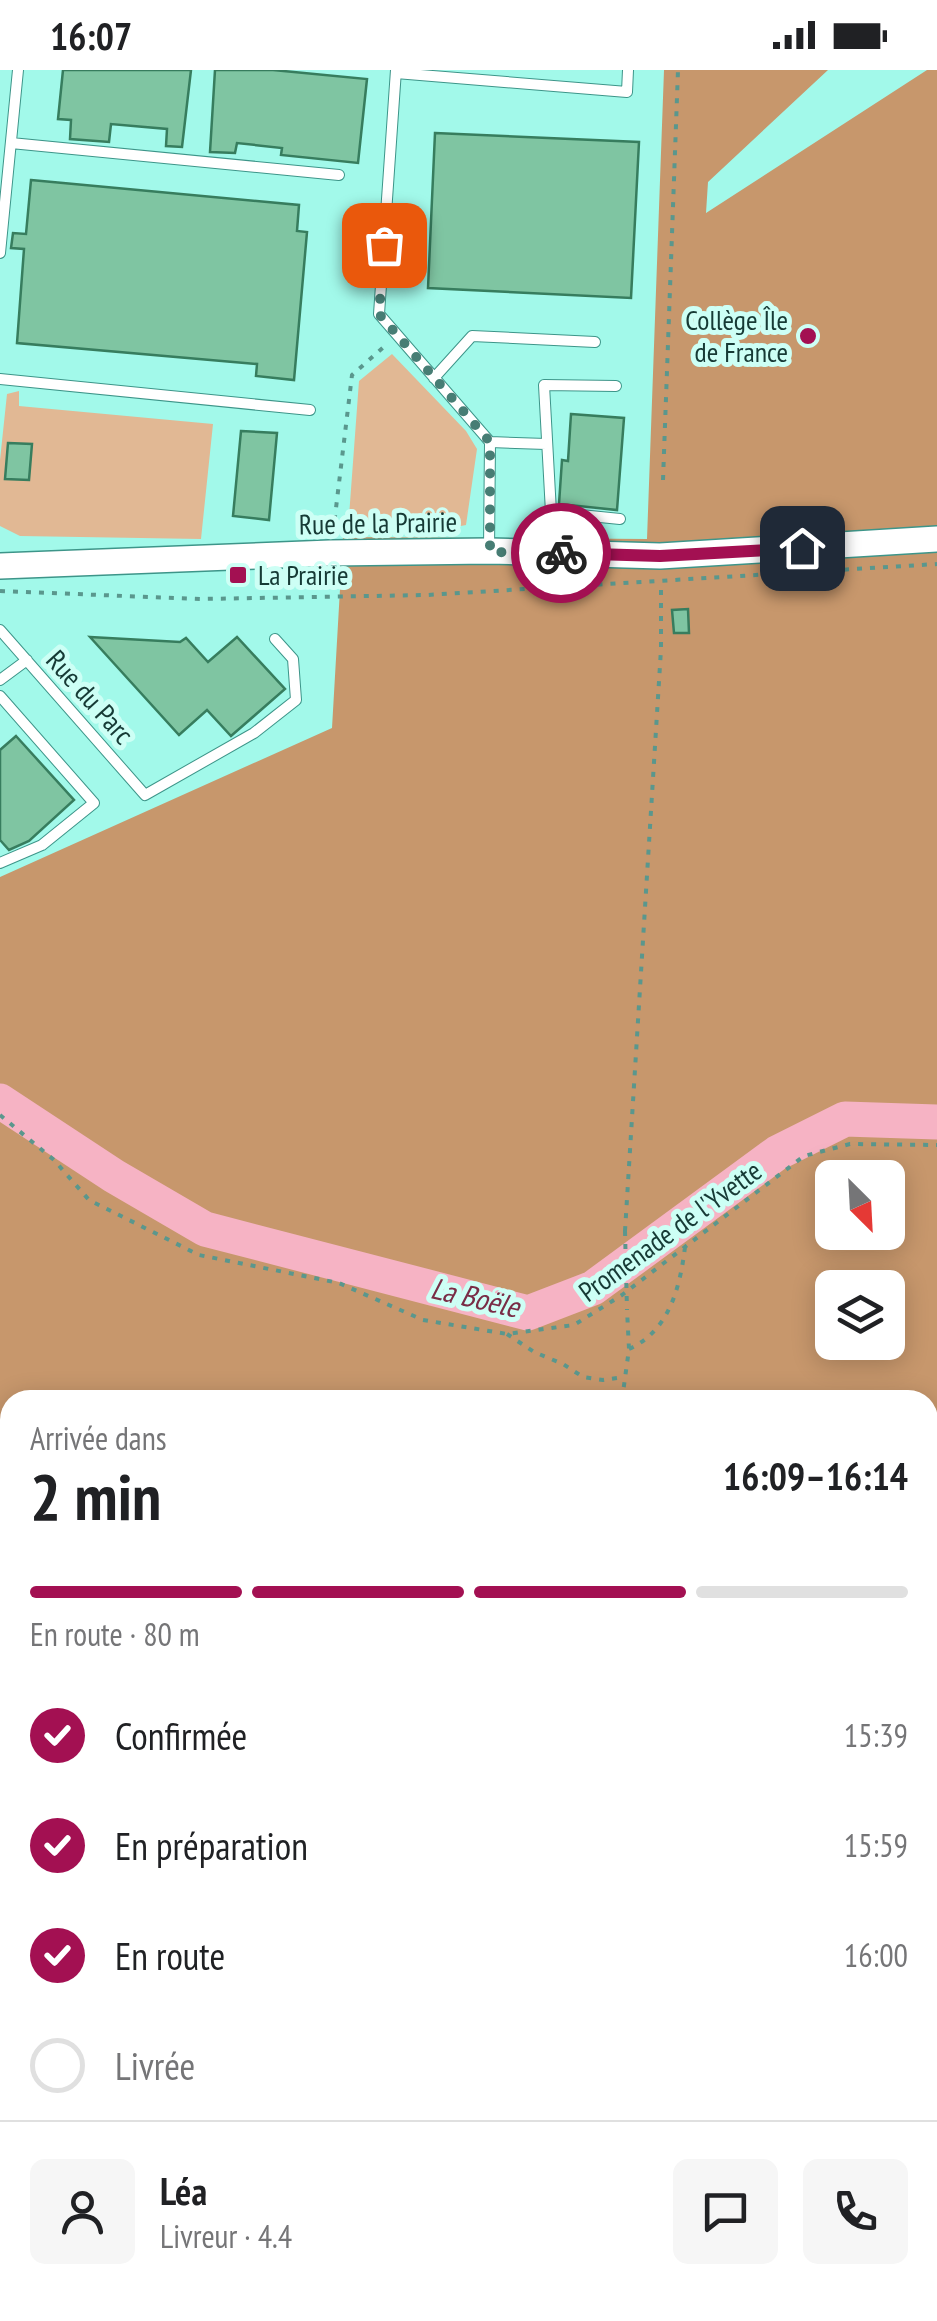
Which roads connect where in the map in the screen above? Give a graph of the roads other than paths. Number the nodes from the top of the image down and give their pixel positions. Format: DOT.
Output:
graph roads {
  1 [pos="18,70"];
  2 [pos="628,70"];
  3 [pos="396,72"];
  4 [pos="11,143"];
  5 [pos="339,175"];
  6 [pos="0,253"];
  7 [pos="595,342"];
  8 [pos="434,378"];
  9 [pos="0,379"];
  10 [pos="616,386"];
  11 [pos="310,410"];
  12 [pos="490,442"];
  13 [pos="546,444"];
  14 [pos="620,519"];
  15 [pos="937,539"];
  16 [pos="490,552"];
  17 [pos="0,566"];
  18 [pos="0,630"];
  19 [pos="275,640"];
  20 [pos="26,660"];
  21 [pos="0,680"];
  22 [pos="0,696"];
  23 [pos="0,863"];
  1 -- 4 [label="lane"];
  2 -- 3 [label="lane"];
  3 -- 8 [label="lane"];
  4 -- 5 [label="lane"];
  4 -- 6 [label="lane"];
  7 -- 8 [label="lane"];
  8 -- 12 [label="lane"];
  9 -- 11 [label="lane"];
  10 -- 13 [label="lane"];
  12 -- 13 [label="lane"];
  12 -- 16 [label="lane"];
  13 -- 14 [label="lane"];
  15 -- 16 [label="street, Rue de la Prairie"];
  16 -- 17 [label="street, Rue de la Prairie"];
  18 -- 20 [label="lane, Rue du Parc"];
  19 -- 20 [label="lane, Rue du Parc"];
  20 -- 21 [label="lane"];
  22 -- 23 [label="lane"];
}
